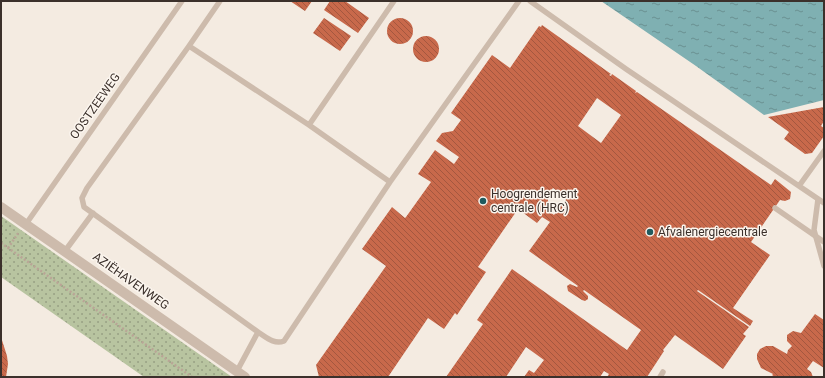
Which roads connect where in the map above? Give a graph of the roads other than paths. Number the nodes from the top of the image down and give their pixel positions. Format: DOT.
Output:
graph roads {
  1 [pos="182,1"];
  2 [pos="220,1"];
  3 [pos="394,1"];
  4 [pos="519,1"];
  5 [pos="530,1"];
  6 [pos="189,46"];
  7 [pos="309,125"];
  8 [pos="824,152"];
  9 [pos="390,182"];
  10 [pos="799,186"];
  11 [pos="818,199"];
  12 [pos="824,203"];
  13 [pos="1,207"];
  14 [pos="775,208"];
  15 [pos="93,213"];
  16 [pos="26,224"];
  17 [pos="824,242"];
  18 [pos="65,251"];
  19 [pos="824,266"];
  20 [pos="258,332"];
  21 [pos="241,374"];
  1 -- 16 [label="lane, OOSTZEEWEG"];
  2 -- 6 [label="lane"];
  3 -- 7 [label="lane"];
  4 -- 9 [label="lane"];
  5 -- 10 [label="lane"];
  6 -- 7 [label="lane"];
  6 -- 15 [label="lane"];
  7 -- 9 [label="lane"];
  8 -- 10 [label="lane"];
  9 -- 20 [label="lane"];
  10 -- 11 [label="lane"];
  11 -- 12 [label="lane"];
  11 -- 19 [label="lane"];
  13 -- 16 [label="street, AZIËHAVENWEG"];
  14 -- 17 [label="lane, bridge"];
  15 -- 18 [label="lane"];
  15 -- 20 [label="lane"];
  16 -- 18 [label="street, AZIËHAVENWEG"];
  18 -- 21 [label="street, AZIËHAVENWEG"];
  20 -- 21 [label="lane"];
}
